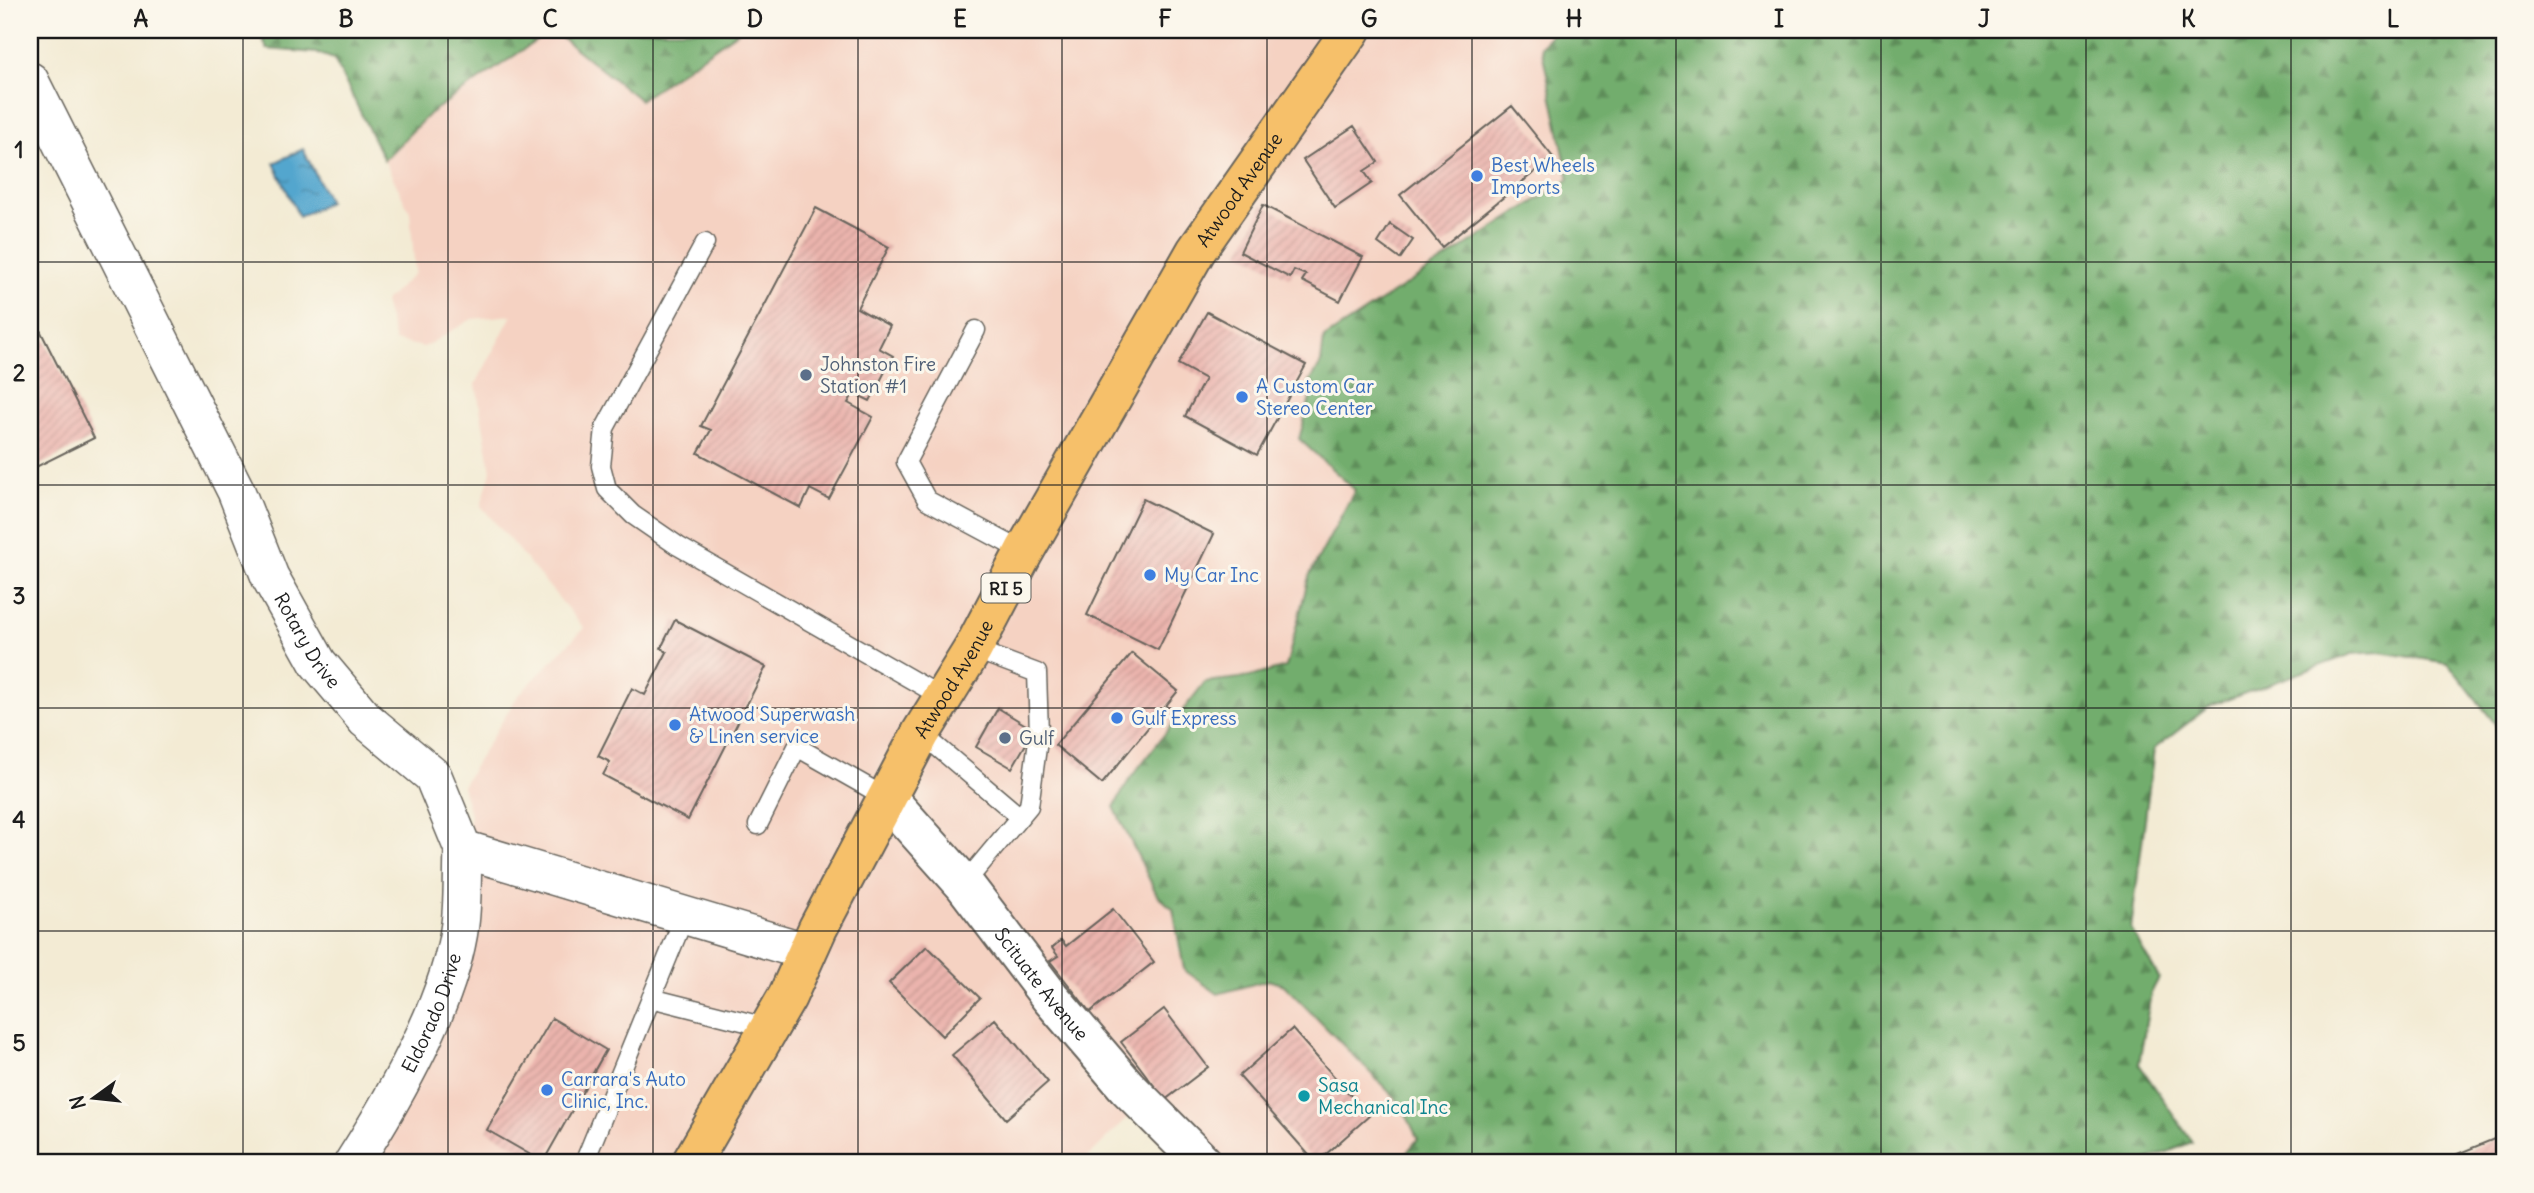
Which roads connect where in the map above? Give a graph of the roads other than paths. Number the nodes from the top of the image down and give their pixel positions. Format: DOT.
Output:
graph roads {
  1 [pos="1340,36"];
  2 [pos="30,81"];
  3 [pos="705,243"];
  4 [pos="976,330"];
  5 [pos="1024,552"];
  6 [pos="973,649"];
  7 [pos="942,697"];
  8 [pos="921,733"];
  9 [pos="887,798"];
  10 [pos="1020,817"];
  11 [pos="758,825"];
  12 [pos="463,849"];
  13 [pos="964,884"];
  14 [pos="685,915"];
  15 [pos="807,952"];
  16 [pos="650,998"];
  17 [pos="769,1028"];
  18 [pos="354,1163"];
  19 [pos="584,1163"];
  20 [pos="691,1163"];
  21 [pos="1203,1163"];
  1 -- 5 [label="main road, Atwood Avenue / RI 5"];
  2 -- 12 [label="street, Rotary Drive"];
  3 -- 7 [label="lane"];
  4 -- 5 [label="lane"];
  5 -- 6 [label="main road, Atwood Avenue / RI 5"];
  6 -- 7 [label="main road, Atwood Avenue / RI 5"];
  6 -- 10 [label="lane"];
  7 -- 8 [label="main road, Atwood Avenue / RI 5"];
  8 -- 9 [label="main road, Atwood Avenue / RI 5"];
  8 -- 10 [label="lane"];
  9 -- 11 [label="lane"];
  9 -- 13 [label="street, Scituate Avenue"];
  9 -- 15 [label="main road, Atwood Avenue / RI 5"];
  10 -- 13 [label="lane"];
  12 -- 14 [label="street"];
  12 -- 18 [label="street, Eldorado Drive"];
  13 -- 21 [label="street, Scituate Avenue"];
  14 -- 15 [label="street"];
  14 -- 16 [label="lane"];
  15 -- 17 [label="main road, Atwood Avenue / RI 5"];
  16 -- 17 [label="lane"];
  16 -- 19 [label="lane"];
  17 -- 20 [label="main road, Atwood Avenue / RI 5"];
}
